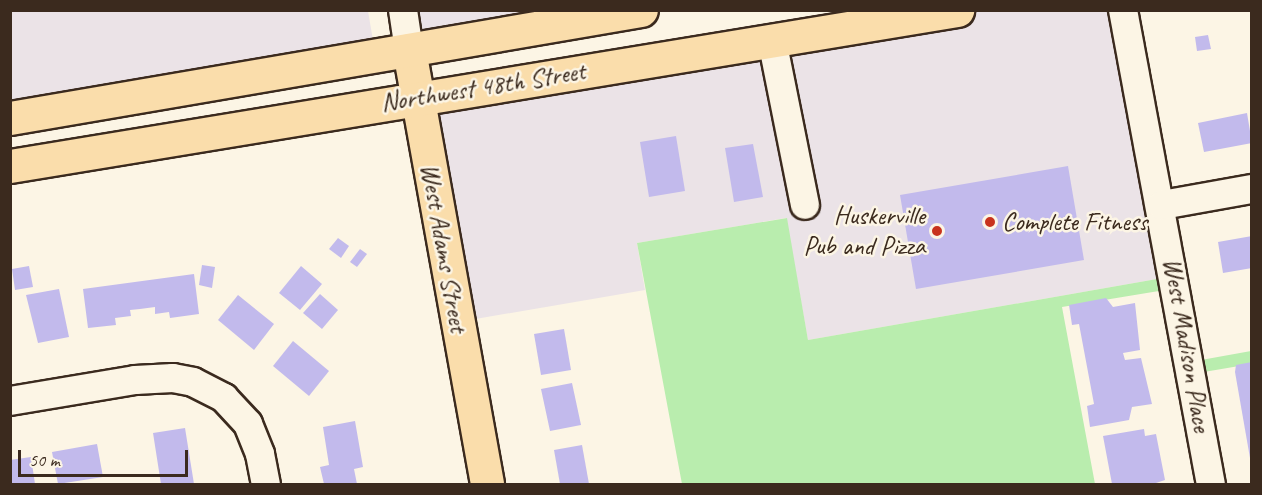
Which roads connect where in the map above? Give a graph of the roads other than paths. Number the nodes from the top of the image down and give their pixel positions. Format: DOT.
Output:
graph roads {
  1 [pos="403,10"];
  2 [pos="641,10"];
  3 [pos="957,10"];
  4 [pos="1123,10"];
  5 [pos="772,40"];
  6 [pos="410,50"];
  7 [pos="417,98"];
  8 [pos="10,118"];
  9 [pos="10,166"];
  10 [pos="1251,189"];
  11 [pos="805,205"];
  12 [pos="1162,205"];
  13 [pos="10,401"];
  14 [pos="266,484"];
  15 [pos="487,484"];
  16 [pos="1211,484"];
  1 -- 6 [label="street, West Adams Street"];
  2 -- 6 [label="main road, Northwest 48th Street"];
  3 -- 5 [label="main road, Northwest 48th Street"];
  4 -- 12 [label="street, West Madison Place"];
  5 -- 7 [label="main road, Northwest 48th Street"];
  5 -- 11 [label="street"];
  6 -- 7 [label="main road, West Adams Street"];
  6 -- 8 [label="main road, Northwest 48th Street"];
  7 -- 9 [label="main road, Northwest 48th Street"];
  7 -- 15 [label="main road, West Adams Street"];
  10 -- 12 [label="street"];
  12 -- 16 [label="street, West Madison Place"];
  13 -- 14 [label="street"];
}
